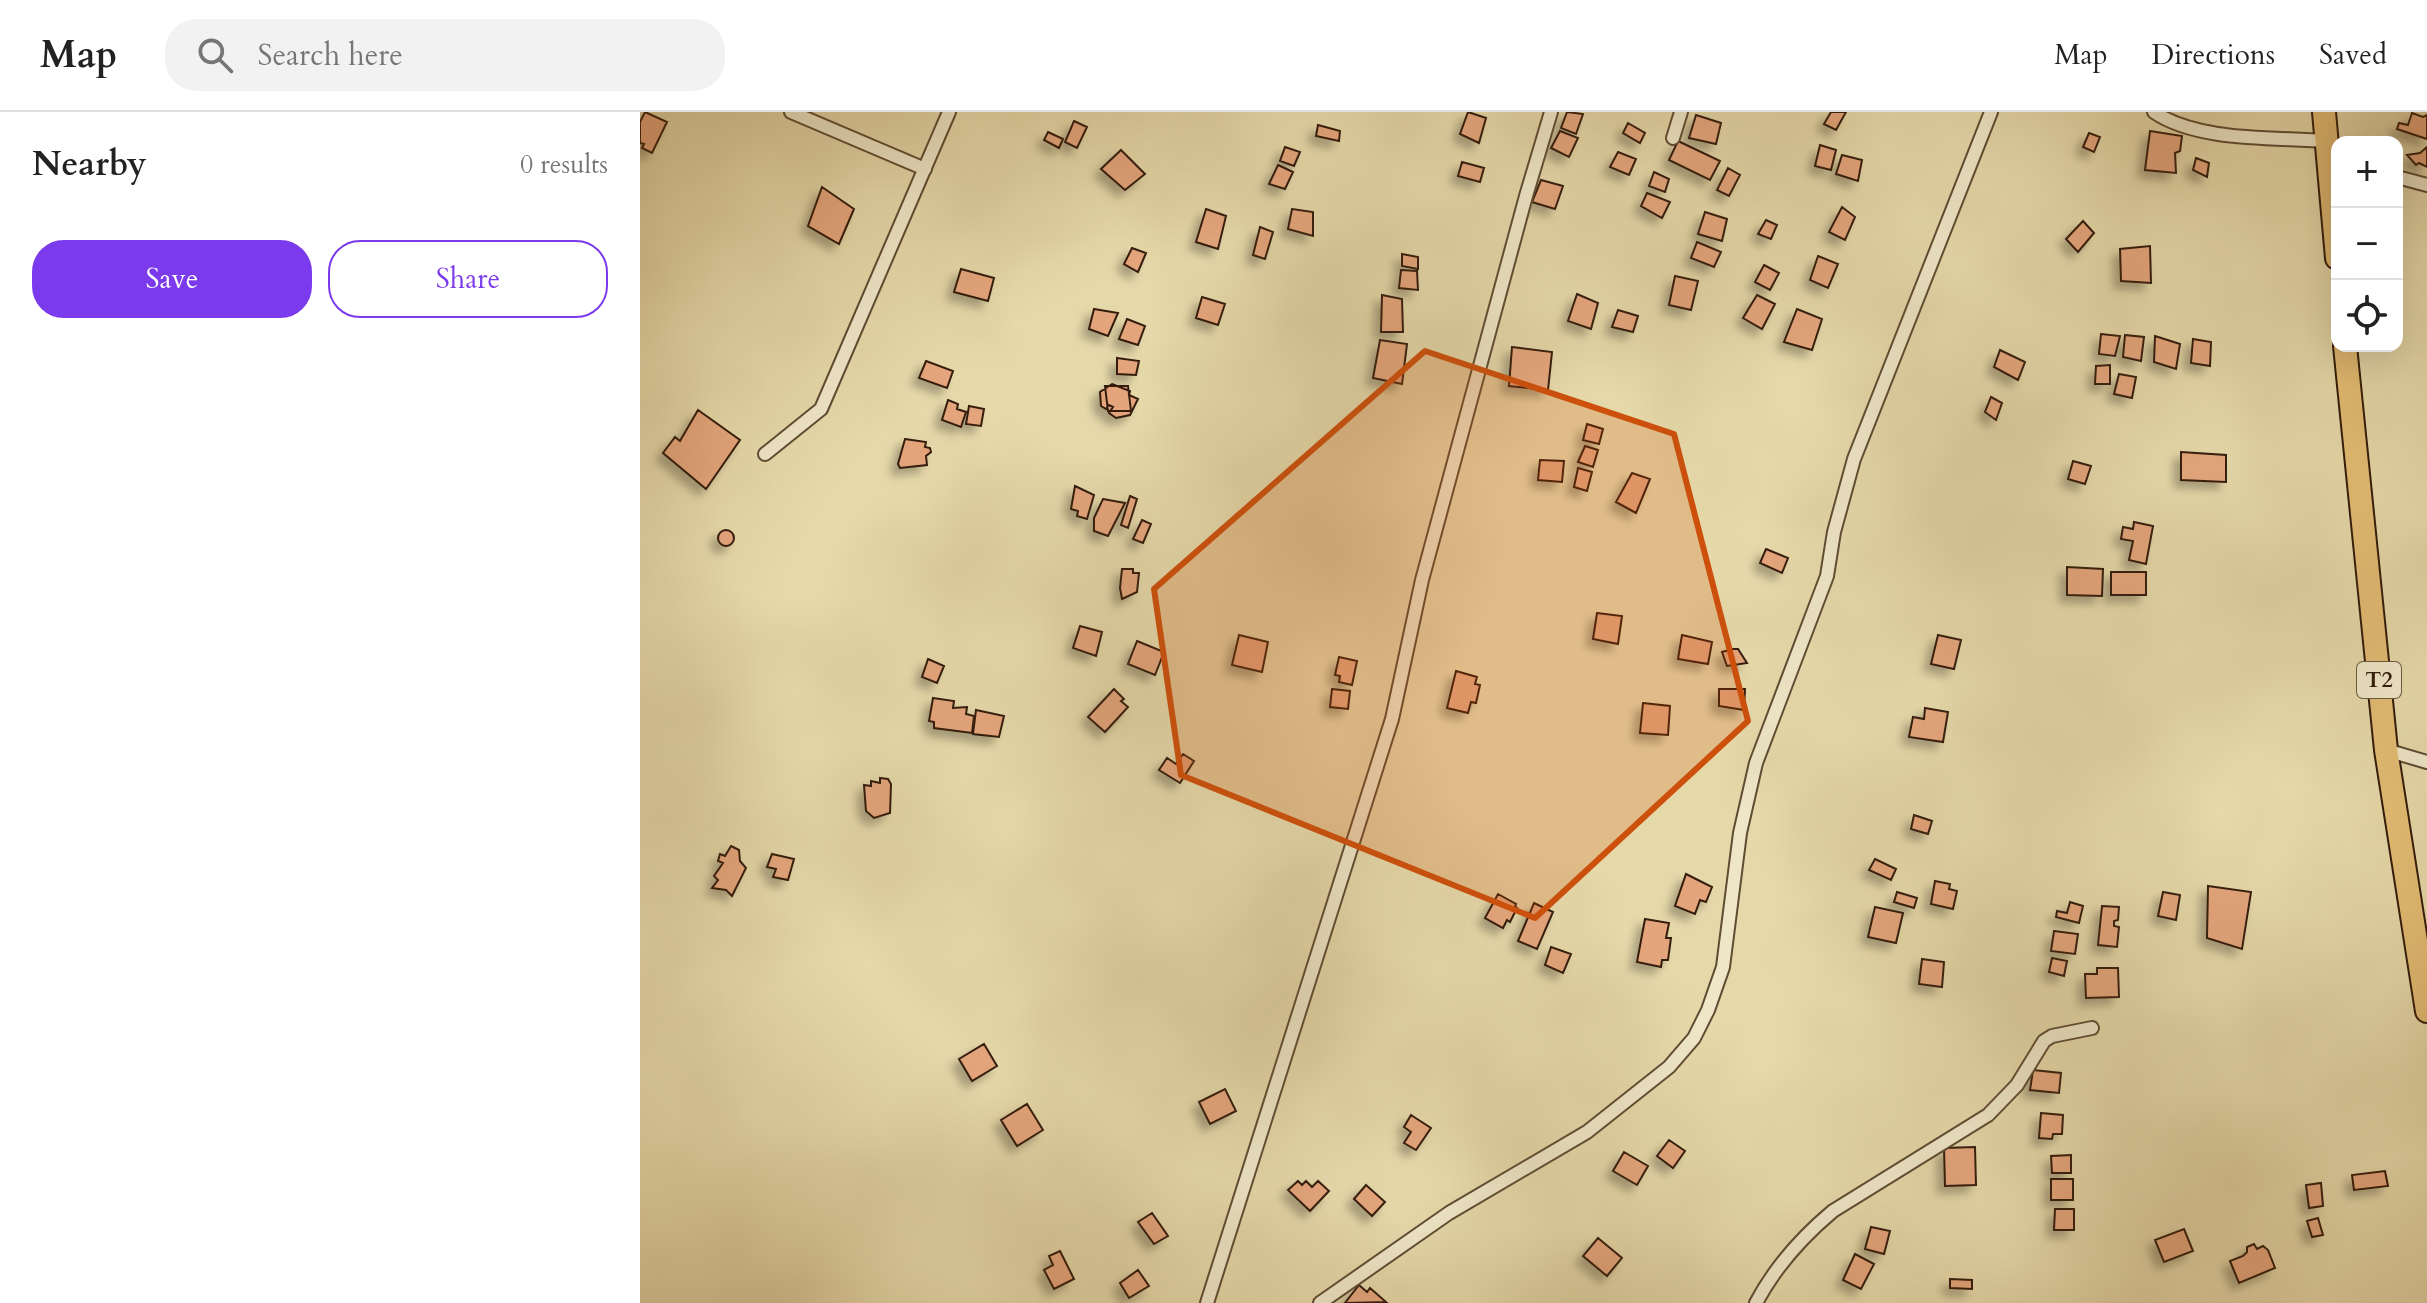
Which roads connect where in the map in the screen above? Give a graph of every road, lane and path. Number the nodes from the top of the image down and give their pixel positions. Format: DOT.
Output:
graph roads {
  1 [pos="791,112"];
  2 [pos="949,112"];
  3 [pos="1551,112"];
  4 [pos="1681,112"];
  5 [pos="1991,112"];
  6 [pos="2154,112"];
  7 [pos="2324,112"];
  8 [pos="1673,138"];
  9 [pos="2331,153"];
  10 [pos="925,169"];
  11 [pos="2403,179"];
  12 [pos="2427,185"];
  13 [pos="2346,352"];
  14 [pos="765,454"];
  15 [pos="2386,750"];
  16 [pos="2427,762"];
  17 [pos="2427,1011"];
  18 [pos="2092,1028"];
  19 [pos="1207,1303"];
  20 [pos="1320,1303"];
  21 [pos="1756,1303"];
  1 -- 10 [label="street"];
  2 -- 10 [label="street"];
  3 -- 19 [label="street"];
  4 -- 8 [label="street"];
  5 -- 20 [label="street"];
  6 -- 9 [label="street"];
  7 -- 9 [label="highway"];
  10 -- 14 [label="street"];
  11 -- 12 [label="street"];
  13 -- 15 [label="highway, T2"];
  15 -- 16 [label="street"];
  15 -- 17 [label="highway, T2"];
  18 -- 21 [label="street"];
}
